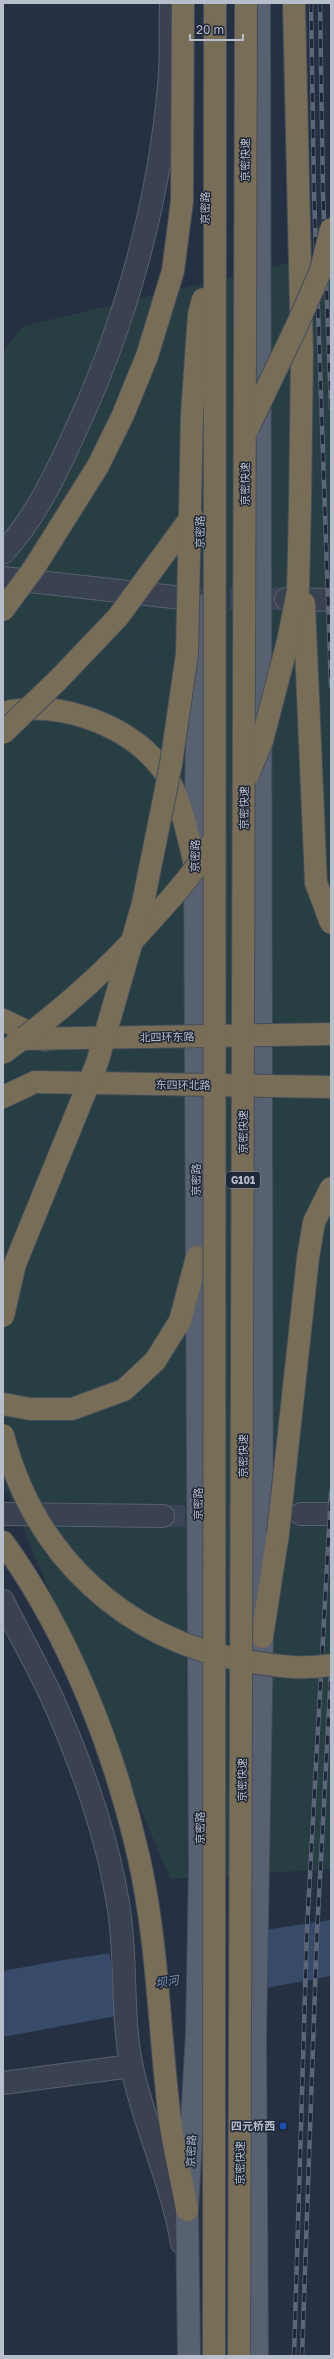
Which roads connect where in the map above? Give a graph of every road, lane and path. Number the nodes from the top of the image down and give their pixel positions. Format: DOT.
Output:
graph roads {
  1 [pos="171,3"];
  2 [pos="184,3"];
  3 [pos="208,3"];
  4 [pos="215,3"];
  5 [pos="246,3"];
  6 [pos="259,3"];
  7 [pos="294,3"];
  8 [pos="331,229"];
  9 [pos="214,259"];
  10 [pos="300,505"];
  11 [pos="3,553"];
  12 [pos="3,578"];
  13 [pos="182,598"];
  14 [pos="286,600"];
  15 [pos="331,600"];
  16 [pos="3,610"];
  17 [pos="3,713"];
  18 [pos="3,733"];
  19 [pos="195,866"];
  20 [pos="331,923"];
  21 [pos="3,1020"];
  22 [pos="331,1034"];
  23 [pos="3,1038"];
  24 [pos="45,1040"];
  25 [pos="3,1053"];
  26 [pos="3,1082"];
  27 [pos="35,1082"];
  28 [pos="331,1087"];
  29 [pos="3,1097"];
  30 [pos="331,1188"];
  31 [pos="197,1257"];
  32 [pos="3,1316"];
  33 [pos="3,1404"];
  34 [pos="3,1435"];
  35 [pos="3,1514"];
  36 [pos="302,1514"];
  37 [pos="331,1514"];
  38 [pos="163,1516"];
  39 [pos="5,1544"];
  40 [pos="3,1601"];
  41 [pos="262,1638"];
  42 [pos="331,1665"];
  43 [pos="131,2066"];
  44 [pos="3,2083"];
  45 [pos="187,2210"];
  46 [pos="187,2272"];
  47 [pos="189,2356"];
  48 [pos="214,2356"];
  49 [pos="239,2356"];
  50 [pos="257,2356"];
  1 -- 11 [label="street"];
  2 -- 16 [label="highway, bridge"];
  3 -- 19 [label="main road, 京密路"];
  4 -- 9 [label="highway, G101, bridge"];
  5 -- 49 [label="highway, 京密快速 / G101, bridge"];
  6 -- 41 [label="main road, G101"];
  7 -- 10 [label="highway"];
  8 -- 18 [label="highway, bridge"];
  9 -- 32 [label="highway, bridge"];
  9 -- 48 [label="highway, G101, bridge"];
  10 -- 20 [label="highway, bridge"];
  10 -- 25 [label="highway, bridge"];
  12 -- 13 [label="street"];
  14 -- 15 [label="street"];
  17 -- 19 [label="highway, bridge"];
  19 -- 31 [label="main road, 京密路"];
  21 -- 24 [label="highway, bridge"];
  22 -- 24 [label="highway, 北四环东路, bridge"];
  23 -- 24 [label="highway, 北四环东路, bridge"];
  26 -- 27 [label="highway"];
  27 -- 28 [label="highway, 东四环北路, bridge"];
  27 -- 29 [label="highway"];
  30 -- 41 [label="highway, bridge"];
  31 -- 33 [label="highway"];
  31 -- 45 [label="main road, 京密路"];
  34 -- 42 [label="highway, bridge"];
  35 -- 38 [label="street"];
  36 -- 37 [label="street"];
  39 -- 45 [label="highway"];
  40 -- 43 [label="street"];
  41 -- 50 [label="main road, G101"];
  43 -- 44 [label="street"];
  43 -- 46 [label="street"];
  45 -- 46 [label="main road, 京密路"];
  46 -- 47 [label="main road, 京密路"];
}
